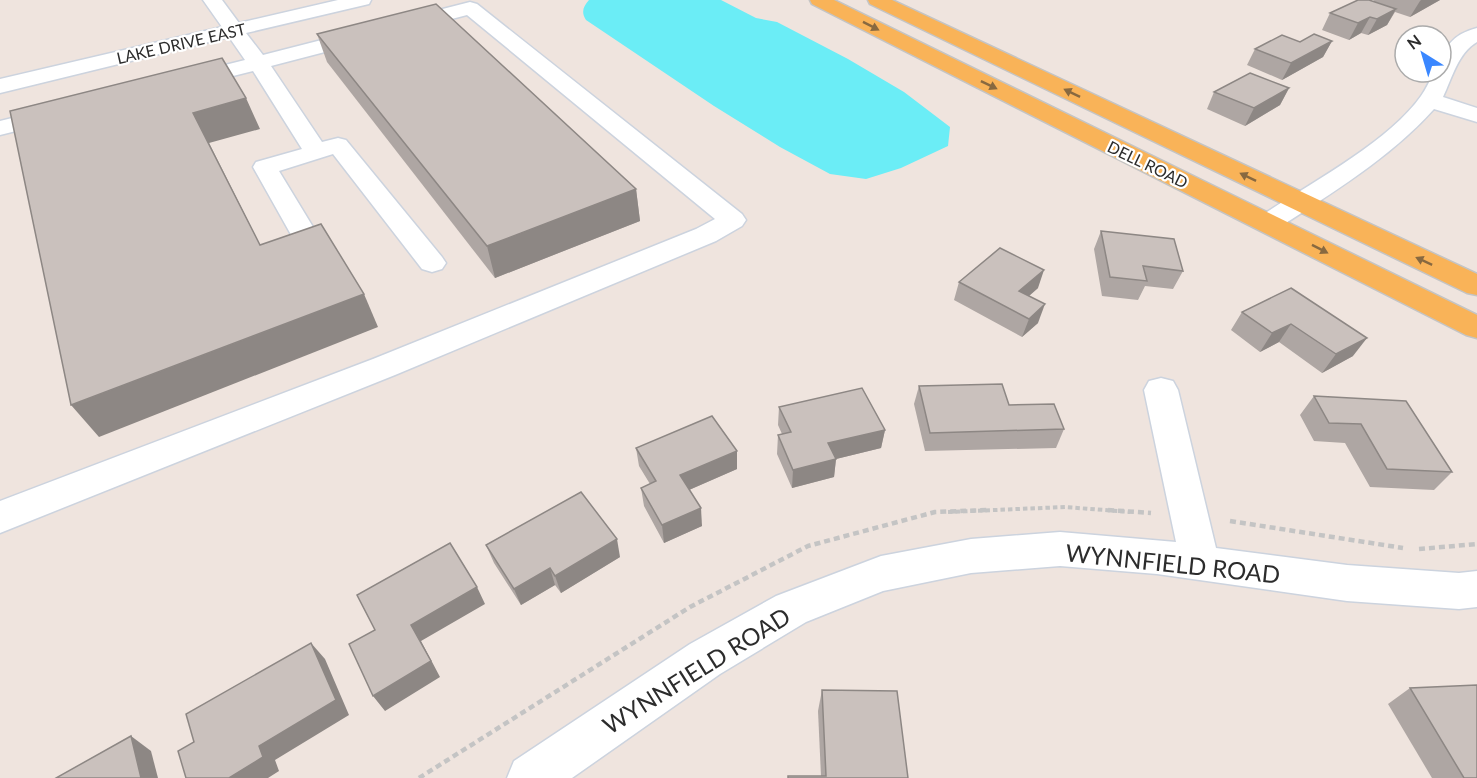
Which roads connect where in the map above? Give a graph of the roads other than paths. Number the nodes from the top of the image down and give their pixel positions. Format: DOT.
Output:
graph roads {
  1 [pos="212,0"];
  2 [pos="362,0"];
  3 [pos="819,0"];
  4 [pos="877,0"];
  5 [pos="235,30"];
  6 [pos="1477,34"];
  7 [pos="258,63"];
  8 [pos="0,86"];
  9 [pos="157,89"];
  10 [pos="1430,100"];
  11 [pos="78,109"];
  12 [pos="1477,115"];
  13 [pos="0,129"];
  14 [pos="316,152"];
  15 [pos="1300,202"];
  16 [pos="1268,223"];
  17 [pos="313,250"];
  18 [pos="432,263"];
  19 [pos="1477,286"];
  20 [pos="1477,328"];
  21 [pos="1161,390"];
  22 [pos="0,517"];
  23 [pos="1200,563"];
  24 [pos="1477,590"];
  25 [pos="533,777"];
  1 -- 5 [label="street"];
  2 -- 5 [label="street, LAKE DRIVE EAST"];
  3 -- 16 [label="main road, DELL ROAD, one-way"];
  15 -- 4 [label="main road, DELL ROAD, one-way"];
  5 -- 7 [label="street"];
  5 -- 8 [label="street, LAKE DRIVE EAST"];
  6 -- 10 [label="street"];
  7 -- 9 [label="street"];
  7 -- 14 [label="street"];
  7 -- 22 [label="street"];
  10 -- 12 [label="street"];
  10 -- 15 [label="street"];
  11 -- 13 [label="street"];
  14 -- 17 [label="street"];
  14 -- 18 [label="street"];
  15 -- 16 [label="street"];
  19 -- 15 [label="main road, DELL ROAD, one-way"];
  16 -- 20 [label="main road, DELL ROAD, one-way"];
  21 -- 23 [label="street"];
  23 -- 24 [label="street, WYNNFIELD ROAD"];
  23 -- 25 [label="street, WYNNFIELD ROAD"];
}
